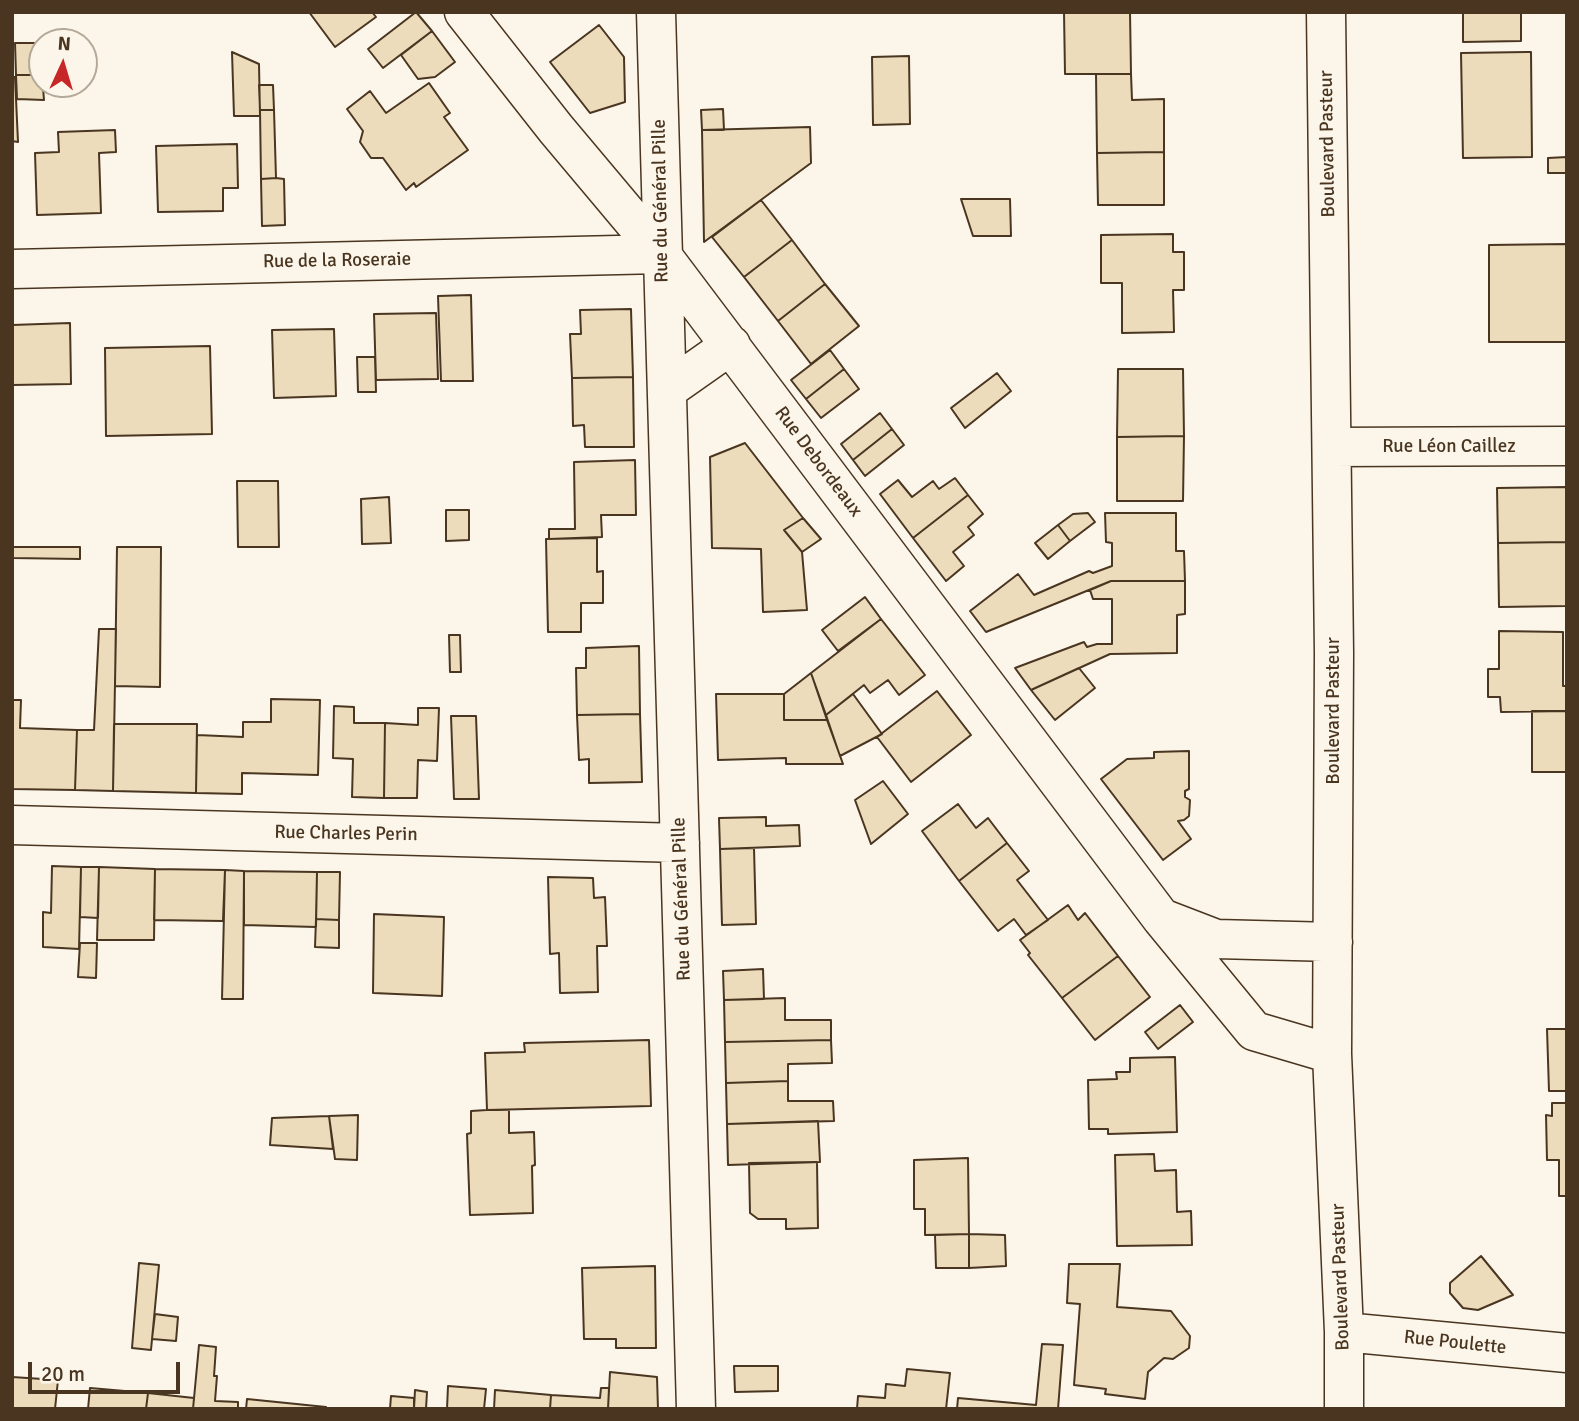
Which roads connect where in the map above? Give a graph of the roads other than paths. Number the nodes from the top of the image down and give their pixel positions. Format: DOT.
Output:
graph roads {
  1 [pos="464,12"];
  2 [pos="656,12"];
  3 [pos="1326,12"];
  4 [pos="662,254"];
  5 [pos="12,269"];
  6 [pos="731,345"];
  7 [pos="667,390"];
  8 [pos="1567,446"];
  9 [pos="1332,447"];
  10 [pos="12,825"];
  11 [pos="680,843"];
  12 [pos="1162,919"];
  13 [pos="1333,942"];
  14 [pos="1332,1054"];
  15 [pos="1344,1332"];
  16 [pos="1567,1353"];
  17 [pos="696,1409"];
  18 [pos="1343,1409"];
  1 -- 4 [label="street, Rue Debordeaux"];
  2 -- 4 [label="street, Rue du Général Pille"];
  3 -- 9 [label="street, Boulevard Pasteur"];
  4 -- 5 [label="street, Rue de la Roseraie"];
  4 -- 6 [label="street, Rue Debordeaux"];
  4 -- 7 [label="street, Rue du Général Pille"];
  6 -- 7 [label="street"];
  6 -- 12 [label="street, Rue Debordeaux"];
  7 -- 11 [label="street, Rue du Général Pille"];
  8 -- 9 [label="street, Rue Léon Caillez"];
  9 -- 13 [label="street, Boulevard Pasteur"];
  10 -- 11 [label="street, Rue Charles Perin"];
  11 -- 17 [label="street, Rue du Général Pille"];
  12 -- 13 [label="street"];
  12 -- 14 [label="street, Rue Debordeaux"];
  13 -- 14 [label="street, Boulevard Pasteur"];
  14 -- 15 [label="street, Boulevard Pasteur"];
  15 -- 16 [label="street, Rue Poulette"];
  15 -- 18 [label="street, Boulevard Pasteur"];
}
